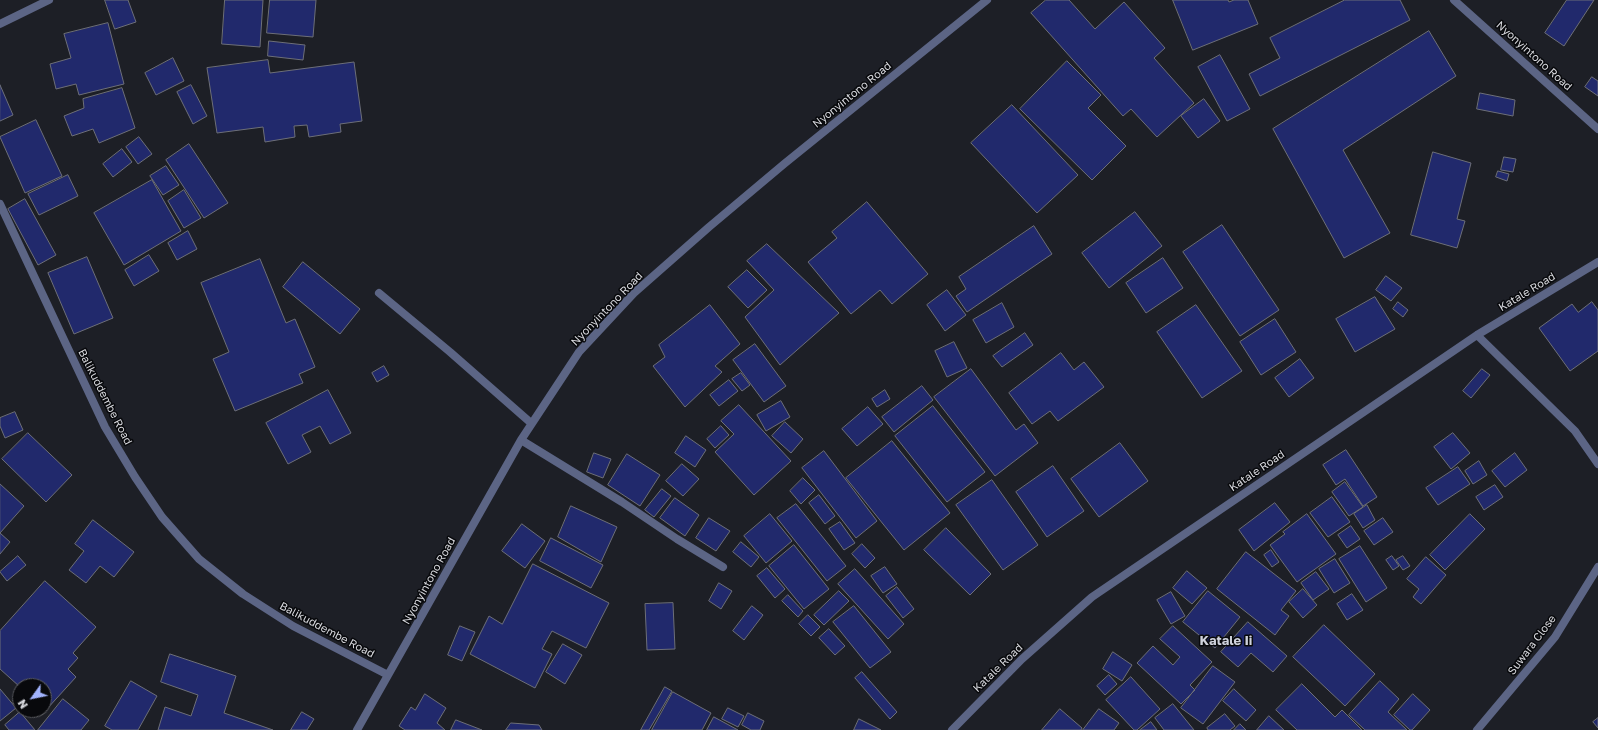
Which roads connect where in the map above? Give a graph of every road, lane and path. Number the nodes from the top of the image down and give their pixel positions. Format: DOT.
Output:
graph roads {
  1 [pos="49,0"];
  2 [pos="987,0"];
  3 [pos="1454,0"];
  4 [pos="0,24"];
  5 [pos="1598,129"];
  6 [pos="0,204"];
  7 [pos="1598,262"];
  8 [pos="379,293"];
  9 [pos="1477,335"];
  10 [pos="531,423"];
  11 [pos="521,440"];
  12 [pos="1598,464"];
  13 [pos="723,567"];
  14 [pos="1598,567"];
  15 [pos="388,675"];
  16 [pos="357,730"];
  17 [pos="952,730"];
  18 [pos="1477,730"];
  1 -- 4 [label="street"];
  2 -- 10 [label="street, Nyonyintono Road"];
  3 -- 5 [label="street, Nyonyintono Road"];
  6 -- 15 [label="street, Balikuddembe Road"];
  7 -- 9 [label="street, Katale Road"];
  8 -- 10 [label="street"];
  9 -- 12 [label="street"];
  9 -- 17 [label="street, Katale Road"];
  10 -- 11 [label="street, Nyonyintono Road"];
  11 -- 13 [label="street"];
  11 -- 15 [label="street, Nyonyintono Road"];
  14 -- 18 [label="street, Suwara Close"];
  15 -- 16 [label="street, Nyonyintono Road"];
}
